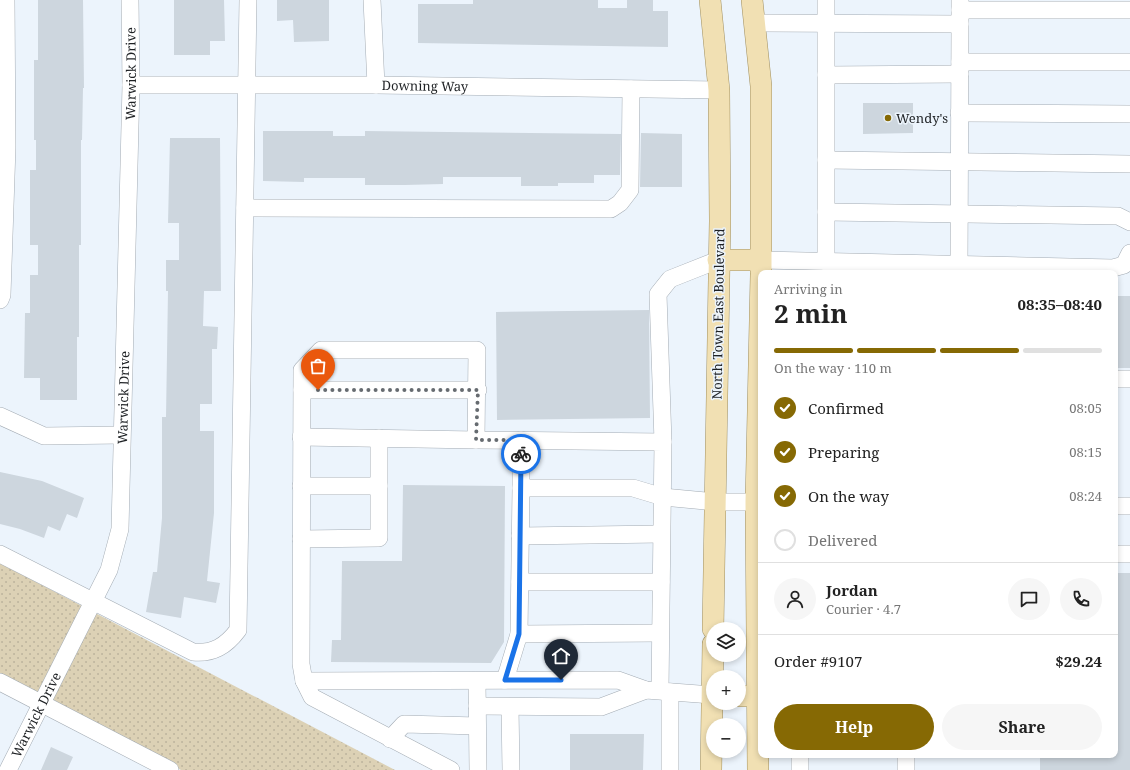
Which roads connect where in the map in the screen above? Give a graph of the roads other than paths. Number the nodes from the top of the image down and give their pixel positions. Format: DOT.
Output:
graph roads {
  1 [pos="6,0"];
  2 [pos="130,0"];
  3 [pos="248,0"];
  4 [pos="372,0"];
  5 [pos="710,0"];
  6 [pos="752,0"];
  7 [pos="826,0"];
  8 [pos="1130,10"];
  9 [pos="960,11"];
  10 [pos="754,23"];
  11 [pos="826,24"];
  12 [pos="1130,62"];
  13 [pos="960,68"];
  14 [pos="826,75"];
  15 [pos="131,85"];
  16 [pos="247,85"];
  17 [pos="376,85"];
  18 [pos="631,89"];
  19 [pos="719,90"];
  20 [pos="960,113"];
  21 [pos="1130,114"];
  22 [pos="826,160"];
  23 [pos="960,162"];
  24 [pos="1130,164"];
  25 [pos="245,208"];
  26 [pos="826,212"];
  27 [pos="959,214"];
  28 [pos="1130,222"];
  29 [pos="1130,253"];
  30 [pos="718,260"];
  31 [pos="826,262"];
  32 [pos="959,269"];
  33 [pos="761,270"];
  34 [pos="0,300"];
  35 [pos="1118,378"];
  36 [pos="1130,379"];
  37 [pos="302,390"];
  38 [pos="478,390"];
  39 [pos="0,416"];
  40 [pos="121,435"];
  41 [pos="301,437"];
  42 [pos="379,438"];
  43 [pos="476,440"];
  44 [pos="521,440"];
  45 [pos="663,442"];
  46 [pos="301,486"];
  47 [pos="379,486"];
  48 [pos="520,488"];
  49 [pos="662,497"];
  50 [pos="716,502"];
  51 [pos="758,502"];
  52 [pos="1118,506"];
  53 [pos="1130,506"];
  54 [pos="661,534"];
  55 [pos="520,536"];
  56 [pos="301,539"];
  57 [pos="0,554"];
  58 [pos="1118,554"];
  59 [pos="1130,554"];
  60 [pos="520,582"];
  61 [pos="661,582"];
  62 [pos="93,602"];
  63 [pos="713,622"];
  64 [pos="660,633"];
  65 [pos="519,634"];
  66 [pos="758,679"];
  67 [pos="505,680"];
  68 [pos="304,681"];
  69 [pos="477,681"];
  70 [pos="0,682"];
  71 [pos="659,691"];
  72 [pos="706,695"];
  73 [pos="753,696"];
  74 [pos="42,703"];
  75 [pos="477,706"];
  76 [pos="510,707"];
  77 [pos="712,710"];
  78 [pos="477,726"];
  79 [pos="390,739"];
  80 [pos="800,758"];
  81 [pos="906,758"];
  82 [pos="8,770"];
  83 [pos="170,770"];
  84 [pos="451,770"];
  85 [pos="478,770"];
  86 [pos="510,770"];
  87 [pos="670,770"];
  88 [pos="712,770"];
  89 [pos="758,770"];
  90 [pos="800,770"];
  91 [pos="906,770"];
  1 -- 34 [label="street"];
  2 -- 15 [label="street, Warwick Drive"];
  3 -- 16 [label="street"];
  4 -- 17 [label="street"];
  5 -- 19 [label="main road, North Town East Boulevard"];
  6 -- 10 [label="main road"];
  7 -- 11 [label="street"];
  8 -- 9 [label="street"];
  9 -- 11 [label="street"];
  9 -- 13 [label="street"];
  10 -- 11 [label="street"];
  10 -- 33 [label="main road"];
  11 -- 14 [label="street"];
  12 -- 13 [label="street"];
  13 -- 14 [label="street"];
  13 -- 20 [label="street"];
  14 -- 22 [label="street"];
  15 -- 16 [label="street, Downing Way"];
  15 -- 40 [label="street, Warwick Drive"];
  16 -- 17 [label="street, Downing Way"];
  16 -- 25 [label="street"];
  17 -- 18 [label="street, Downing Way"];
  18 -- 19 [label="street, Downing Way"];
  18 -- 25 [label="street"];
  19 -- 30 [label="main road, North Town East Boulevard"];
  20 -- 21 [label="street"];
  20 -- 23 [label="street"];
  22 -- 23 [label="street"];
  22 -- 26 [label="street"];
  23 -- 24 [label="street"];
  23 -- 27 [label="street"];
  25 -- 62 [label="street"];
  26 -- 27 [label="street"];
  26 -- 31 [label="street"];
  27 -- 28 [label="street"];
  27 -- 32 [label="street"];
  29 -- 32 [label="street"];
  30 -- 33 [label="main road"];
  30 -- 45 [label="street"];
  30 -- 50 [label="main road, North Town East Boulevard"];
  31 -- 32 [label="street"];
  31 -- 33 [label="street"];
  35 -- 36 [label="street"];
  37 -- 38 [label="street"];
  37 -- 38 [label="street"];
  37 -- 41 [label="street"];
  38 -- 43 [label="street"];
  39 -- 40 [label="street"];
  40 -- 62 [label="street, Warwick Drive"];
  41 -- 42 [label="street"];
  41 -- 46 [label="street"];
  42 -- 43 [label="street"];
  42 -- 47 [label="street"];
  43 -- 44 [label="street"];
  44 -- 45 [label="street"];
  44 -- 48 [label="street"];
  45 -- 49 [label="street"];
  46 -- 47 [label="street"];
  46 -- 56 [label="street"];
  47 -- 56 [label="street"];
  48 -- 49 [label="street"];
  48 -- 55 [label="street"];
  49 -- 50 [label="street"];
  49 -- 54 [label="street"];
  50 -- 51 [label="street"];
  50 -- 63 [label="main road, North Town East Boulevard"];
  52 -- 53 [label="street"];
  54 -- 55 [label="street"];
  54 -- 61 [label="street"];
  55 -- 60 [label="street"];
  56 -- 68 [label="street"];
  57 -- 62 [label="street"];
  58 -- 59 [label="street"];
  60 -- 61 [label="street"];
  60 -- 65 [label="street"];
  61 -- 64 [label="street"];
  62 -- 74 [label="street, Warwick Drive"];
  64 -- 65 [label="street"];
  64 -- 71 [label="street"];
  65 -- 67 [label="street"];
  66 -- 73 [label="main road"];
  67 -- 69 [label="street"];
  67 -- 71 [label="street"];
  68 -- 69 [label="street"];
  68 -- 79 [label="street"];
  69 -- 75 [label="street"];
  70 -- 74 [label="street"];
  71 -- 72 [label="street"];
  71 -- 76 [label="street"];
  71 -- 87 [label="street"];
  73 -- 89 [label="main road"];
  74 -- 82 [label="street, Warwick Drive"];
  74 -- 83 [label="street"];
  75 -- 76 [label="street"];
  75 -- 78 [label="street"];
  76 -- 86 [label="street"];
  77 -- 88 [label="main road"];
  78 -- 79 [label="street"];
  78 -- 85 [label="street"];
  79 -- 84 [label="street"];
  80 -- 90 [label="street"];
  81 -- 91 [label="street"];
}
